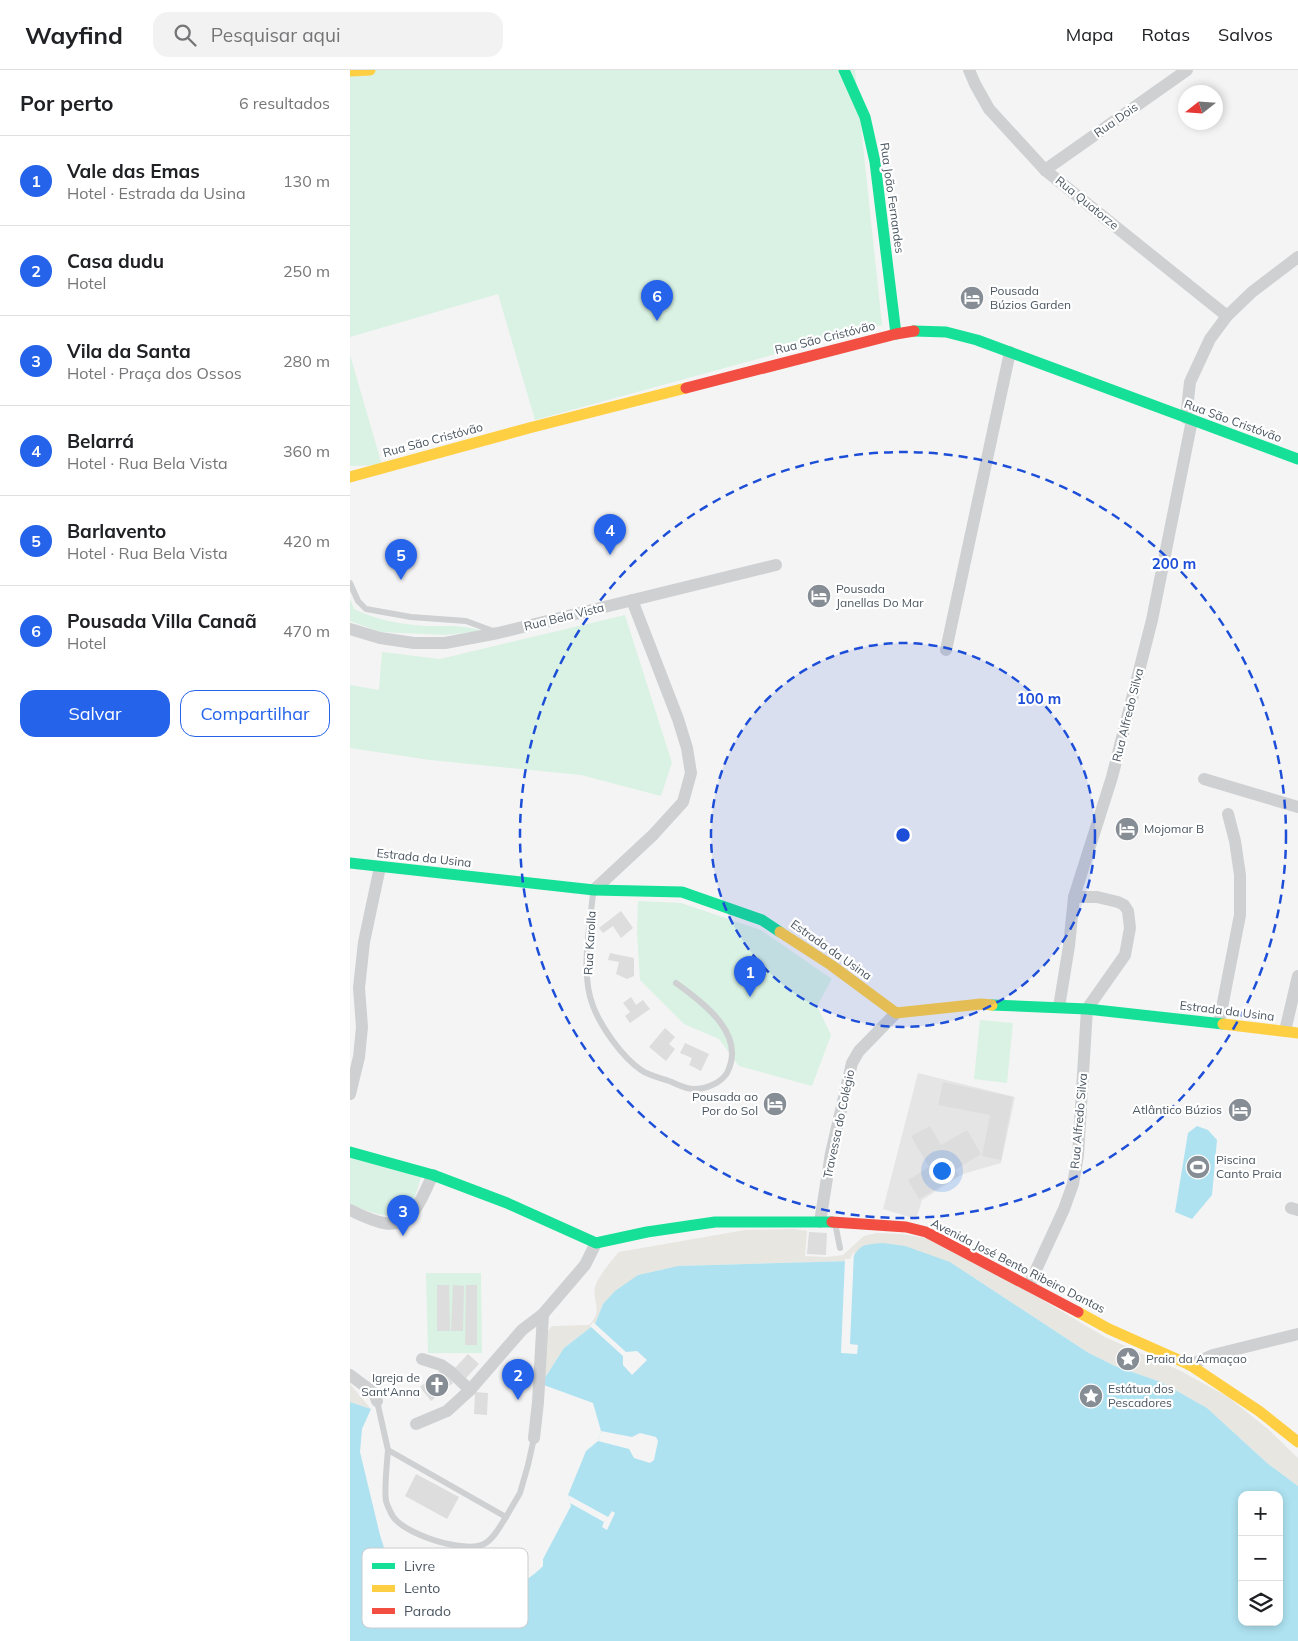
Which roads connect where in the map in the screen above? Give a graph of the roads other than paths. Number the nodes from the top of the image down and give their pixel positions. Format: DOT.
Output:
graph roads {
  1 [pos="370,70"];
  2 [pos="844,70"];
  3 [pos="969,70"];
  4 [pos="1187,70"];
  5 [pos="350,71"];
  6 [pos="1045,170"];
  7 [pos="1298,257"];
  8 [pos="1227,316"];
  9 [pos="896,334"];
  10 [pos="1010,352"];
  11 [pos="1189,419"];
  12 [pos="1298,459"];
  13 [pos="350,477"];
  14 [pos="776,565"];
  15 [pos="350,583"];
  16 [pos="632,600"];
  17 [pos="350,629"];
  18 [pos="498,632"];
  19 [pos="946,650"];
  20 [pos="1204,779"];
  21 [pos="1298,807"];
  22 [pos="1228,814"];
  23 [pos="350,863"];
  24 [pos="380,867"];
  25 [pos="594,890"];
  26 [pos="1074,897"];
  27 [pos="1298,976"];
  28 [pos="676,983"];
  29 [pos="1059,1007"];
  30 [pos="1087,1009"];
  31 [pos="896,1013"];
  32 [pos="1219,1023"];
  33 [pos="1285,1031"];
  34 [pos="1298,1032"];
  35 [pos="350,1094"];
  36 [pos="350,1152"];
  37 [pos="432,1175"];
  38 [pos="350,1210"];
  39 [pos="820,1222"];
  40 [pos="835,1222"];
  41 [pos="596,1243"];
  42 [pos="840,1248"];
  43 [pos="1029,1285"];
  44 [pos="543,1314"];
  45 [pos="1298,1334"];
  46 [pos="422,1359"];
  47 [pos="1190,1366"];
  48 [pos="350,1375"];
  49 [pos="470,1390"];
  50 [pos="376,1397"];
  51 [pos="416,1424"];
  52 [pos="534,1438"];
  53 [pos="1298,1442"];
  54 [pos="388,1450"];
  55 [pos="506,1517"];
  1 -- 5 [label="main road"];
  2 -- 9 [label="main road, Rua João Fernandes"];
  3 -- 6 [label="street, Rua Quatorze"];
  4 -- 6 [label="street, Rua Dois"];
  6 -- 8 [label="street, Rua Quatorze"];
  7 -- 8 [label="street, Rua Alfredo Silva"];
  8 -- 11 [label="street, Rua Alfredo Silva"];
  9 -- 10 [label="main road, Rua São Cristóvão"];
  9 -- 13 [label="main road, Rua São Cristóvão"];
  10 -- 11 [label="main road, Rua São Cristóvão"];
  10 -- 19 [label="street"];
  11 -- 12 [label="main road, Rua São Cristóvão"];
  11 -- 26 [label="street, Rua Alfredo Silva"];
  14 -- 16 [label="street, Rua Bela Vista"];
  15 -- 18 [label="lane"];
  16 -- 18 [label="street, Rua Bela Vista"];
  16 -- 25 [label="street"];
  17 -- 18 [label="street, Rua Bela Vista"];
  20 -- 21 [label="street"];
  22 -- 32 [label="street"];
  23 -- 24 [label="main road, Estrada da Usina"];
  24 -- 25 [label="main road, Estrada da Usina"];
  24 -- 35 [label="street"];
  25 -- 28 [label="lane, Rua Karolla"];
  25 -- 31 [label="main road, Estrada da Usina"];
  26 -- 29 [label="street, Rua Alfredo Silva"];
  26 -- 30 [label="street"];
  27 -- 33 [label="street"];
  29 -- 30 [label="main road, Estrada da Usina"];
  29 -- 31 [label="main road, Estrada da Usina"];
  30 -- 32 [label="main road, Estrada da Usina"];
  30 -- 43 [label="street, Rua Alfredo Silva"];
  31 -- 39 [label="street, Travessa do Colégio"];
  32 -- 33 [label="main road, Estrada da Usina"];
  33 -- 34 [label="main road, Estrada da Usina"];
  36 -- 37 [label="main road"];
  37 -- 38 [label="street"];
  37 -- 41 [label="main road"];
  39 -- 40 [label="main road, Avenida José Bento Ribeiro Dantas"];
  39 -- 41 [label="main road, Avenida José Bento Ribeiro Dantas"];
  40 -- 42 [label="lane"];
  40 -- 43 [label="main road, Avenida José Bento Ribeiro Dantas"];
  41 -- 44 [label="street"];
  43 -- 47 [label="main road, Avenida José Bento Ribeiro Dantas"];
  44 -- 49 [label="street"];
  44 -- 52 [label="street"];
  45 -- 47 [label="street"];
  46 -- 49 [label="street"];
  47 -- 53 [label="main road, Avenida José Bento Ribeiro Dantas"];
  48 -- 50 [label="street"];
  49 -- 51 [label="street"];
  50 -- 54 [label="lane"];
  52 -- 55 [label="lane"];
  54 -- 55 [label="lane"];
  54 -- 55 [label="lane"];
}
